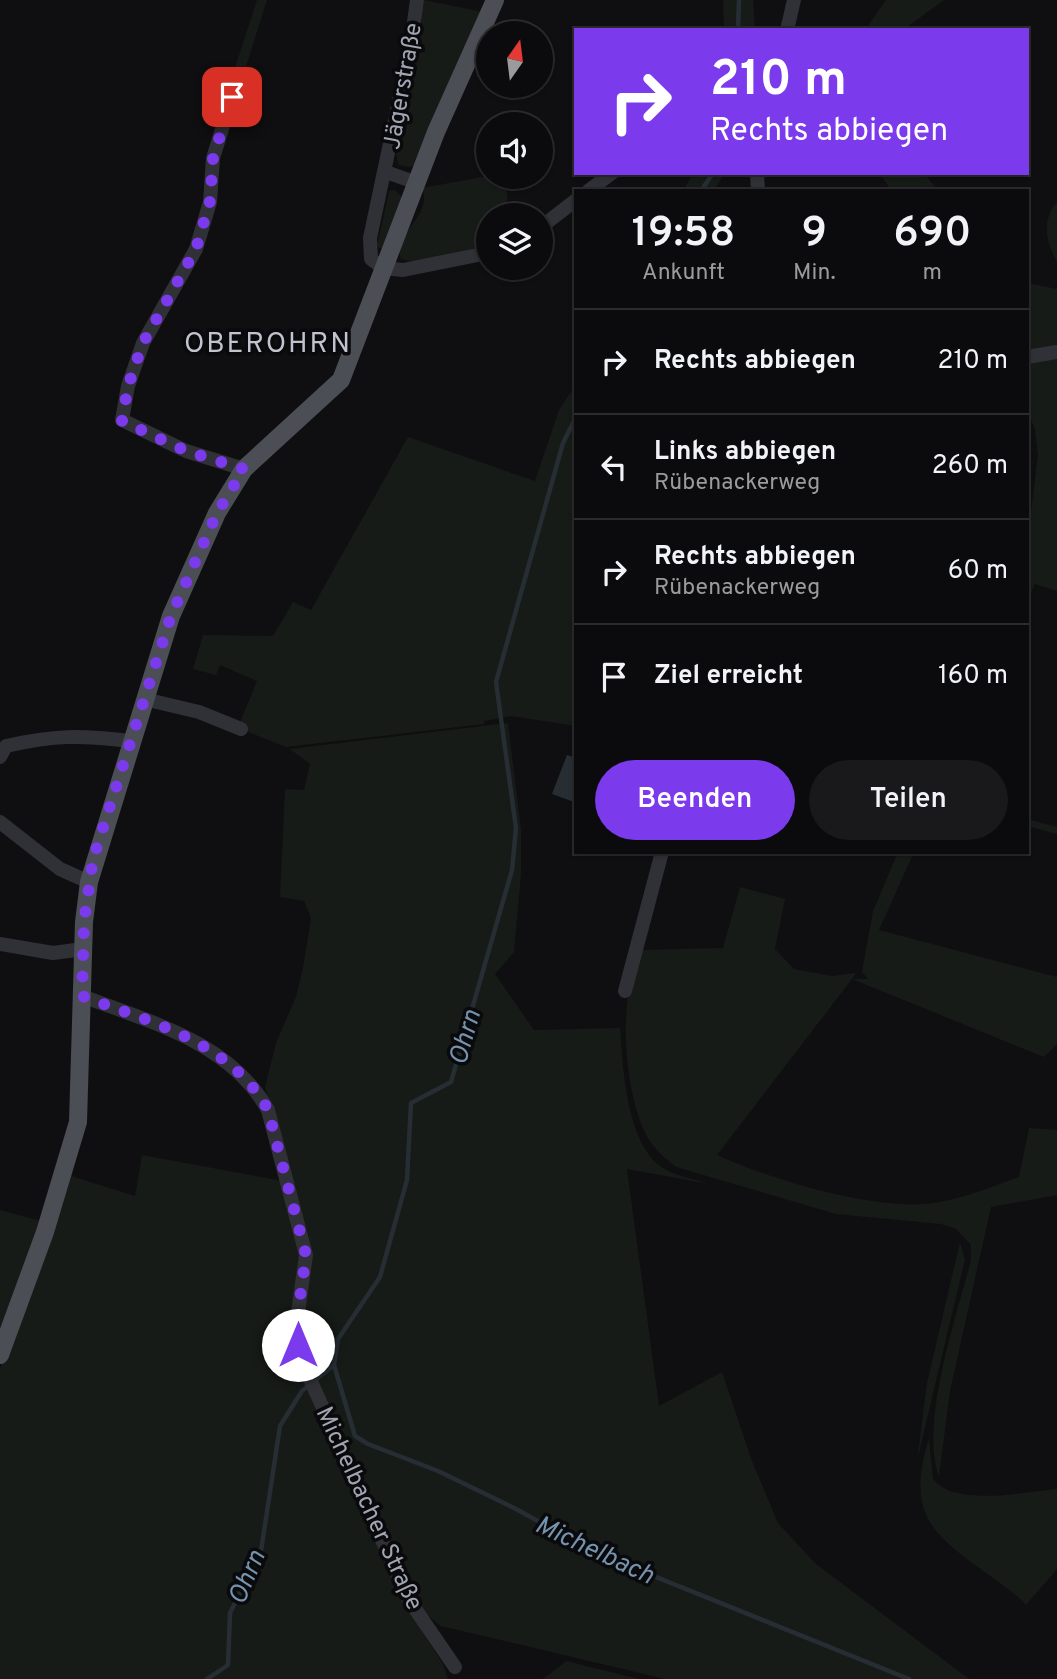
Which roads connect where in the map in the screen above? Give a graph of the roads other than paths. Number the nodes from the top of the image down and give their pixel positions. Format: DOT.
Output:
graph roads {
  1 [pos="416,0"];
  2 [pos="495,0"];
  3 [pos="794,0"];
  4 [pos="787,28"];
  5 [pos="232,97"];
  6 [pos="386,172"];
  7 [pos="609,175"];
  8 [pos="417,183"];
  9 [pos="590,189"];
  10 [pos="574,202"];
  11 [pos="553,218"];
  12 [pos="476,255"];
  13 [pos="383,268"];
  14 [pos="1057,352"];
  15 [pos="1029,357"];
  16 [pos="244,469"];
  17 [pos="144,699"];
  18 [pos="241,729"];
  19 [pos="130,741"];
  20 [pos="0,757"];
  21 [pos="0,822"];
  22 [pos="661,854"];
  23 [pos="89,882"];
  24 [pos="0,944"];
  25 [pos="83,949"];
  26 [pos="625,992"];
  27 [pos="82,996"];
  28 [pos="0,1354"];
  29 [pos="455,1667"];
  1 -- 6 [label="street, Jägerstraße"];
  2 -- 8 [label="main road"];
  3 -- 4 [label="street"];
  5 -- 16 [label="street"];
  6 -- 8 [label="street, Jägerstraße"];
  6 -- 13 [label="street, Jägerstraße"];
  7 -- 9 [label="street"];
  8 -- 13 [label="main road"];
  10 -- 11 [label="street"];
  12 -- 13 [label="street"];
  13 -- 16 [label="main road"];
  14 -- 15 [label="street"];
  16 -- 17 [label="main road"];
  17 -- 18 [label="street"];
  17 -- 19 [label="main road"];
  19 -- 20 [label="street"];
  19 -- 23 [label="main road"];
  21 -- 23 [label="street"];
  22 -- 26 [label="street"];
  23 -- 25 [label="main road"];
  24 -- 25 [label="street"];
  25 -- 27 [label="main road"];
  27 -- 28 [label="main road"];
  27 -- 29 [label="street, Michelbacher Straße"];
}
